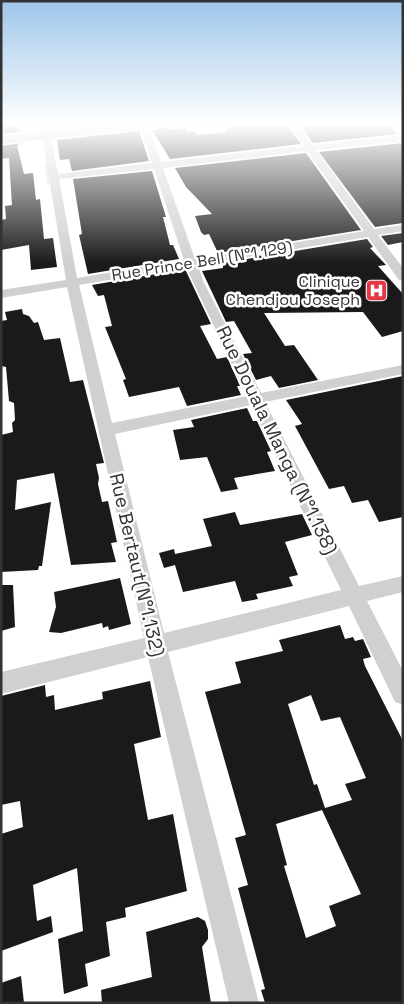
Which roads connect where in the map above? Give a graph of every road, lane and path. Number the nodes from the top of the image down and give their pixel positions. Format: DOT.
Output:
graph roads {
  1 [pos="52,170"];
  2 [pos="121,170"];
  3 [pos="158,170"];
  4 [pos="323,170"];
  5 [pos="53,177"];
  6 [pos="403,228"];
  7 [pos="370,234"];
  8 [pos="191,263"];
  9 [pos="403,277"];
  10 [pos="72,282"];
  11 [pos="1,294"];
  12 [pos="403,369"];
  13 [pos="258,400"];
  14 [pos="106,430"];
  15 [pos="403,584"];
  16 [pos="354,595"];
  17 [pos="156,645"];
  18 [pos="1,683"];
  19 [pos="403,694"];
  20 [pos="244,1003"];
  1 -- 5 [label="street, Rue Bertaut(N°1.132)"];
  2 -- 5 [label="street"];
  3 -- 8 [label="street, Rue Douala Manga (N°1.138)"];
  4 -- 7 [label="street"];
  5 -- 10 [label="street, Rue Bertaut(N°1.132)"];
  6 -- 7 [label="street, Rue Prince Bell (N°1.129)"];
  7 -- 8 [label="street, Rue Prince Bell (N°1.129)"];
  7 -- 9 [label="street"];
  8 -- 10 [label="street, Rue Prince Bell (N°1.129)"];
  8 -- 13 [label="street, Rue Douala Manga (N°1.138)"];
  10 -- 11 [label="street, Rue Prince Bell (N°1.129)"];
  10 -- 14 [label="street, Rue Bertaut(N°1.132)"];
  12 -- 13 [label="street"];
  13 -- 14 [label="street"];
  13 -- 16 [label="street, Rue Douala Manga (N°1.138)"];
  14 -- 17 [label="street, Rue Bertaut(N°1.132)"];
  15 -- 16 [label="street"];
  16 -- 17 [label="street"];
  16 -- 19 [label="street, Rue Douala Manga (N°1.138)"];
  17 -- 18 [label="street"];
  17 -- 20 [label="street, Rue Bertaut(N°1.132)"];
}
